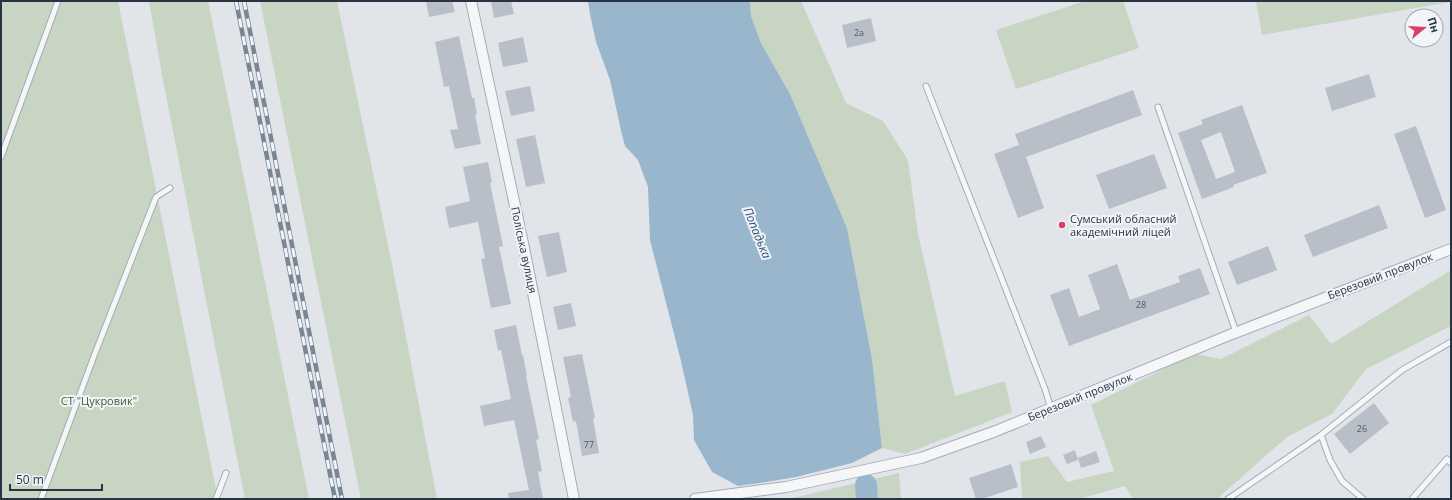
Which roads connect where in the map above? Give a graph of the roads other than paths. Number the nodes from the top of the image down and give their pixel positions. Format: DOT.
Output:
graph roads {
  1 [pos="58,1"];
  2 [pos="471,1"];
  3 [pos="926,86"];
  4 [pos="1158,107"];
  5 [pos="1,157"];
  6 [pos="170,188"];
  7 [pos="1451,249"];
  8 [pos="1236,332"];
  9 [pos="1451,342"];
  10 [pos="1051,409"];
  11 [pos="1321,435"];
  12 [pos="1451,463"];
  13 [pos="226,473"];
  14 [pos="41,499"];
  15 [pos="216,499"];
  16 [pos="574,499"];
  17 [pos="695,499"];
  18 [pos="1228,499"];
  19 [pos="1363,499"];
  20 [pos="1412,499"];
  1 -- 5 [label="lane"];
  2 -- 16 [label="street, Поліська вулиця"];
  3 -- 10 [label="lane"];
  4 -- 8 [label="lane"];
  6 -- 14 [label="lane"];
  7 -- 8 [label="street, Березовий провулок"];
  8 -- 10 [label="street, Березовий провулок"];
  9 -- 11 [label="lane"];
  10 -- 17 [label="street, Березовий провулок"];
  11 -- 18 [label="lane"];
  11 -- 19 [label="lane"];
  12 -- 20 [label="lane"];
  13 -- 15 [label="lane"];
}
